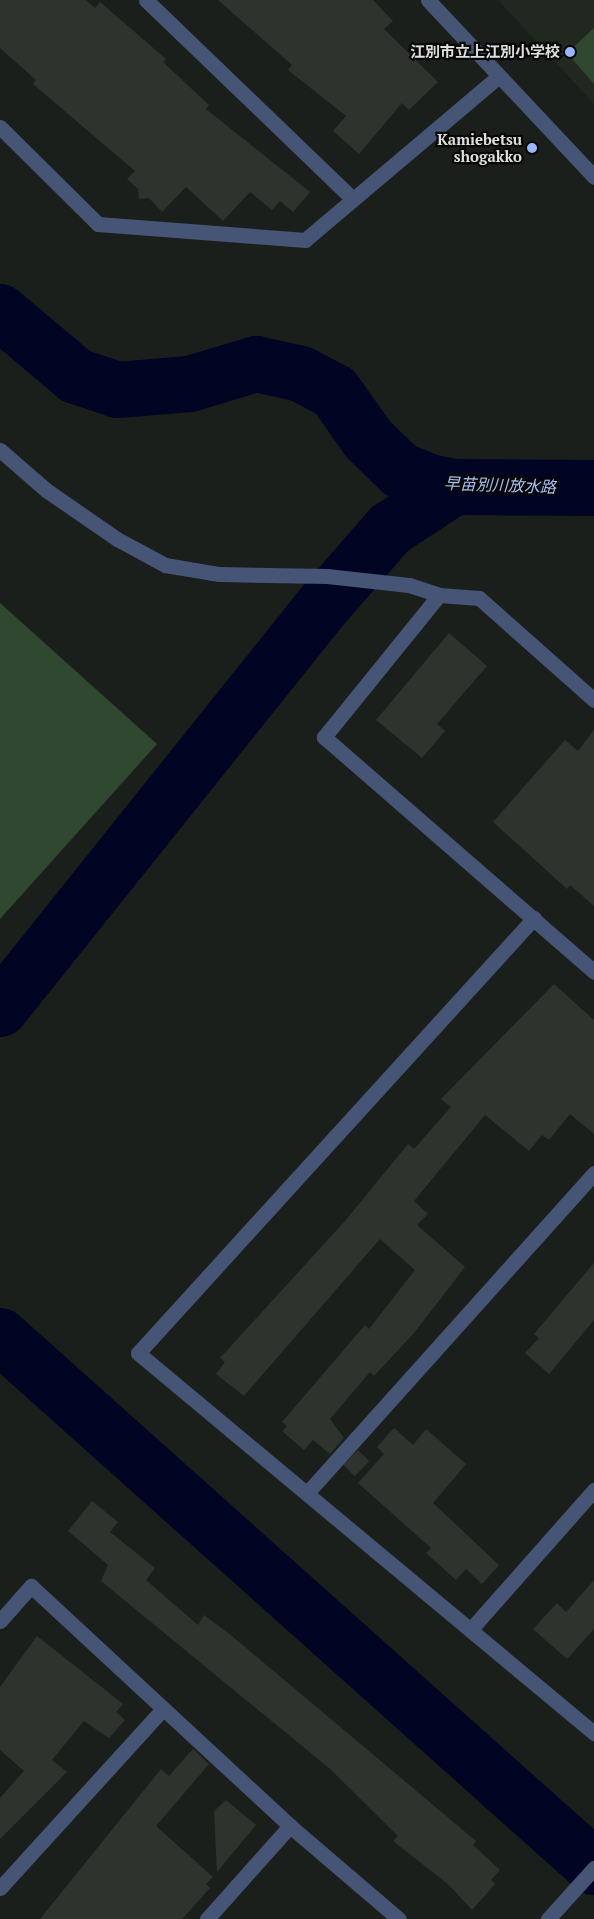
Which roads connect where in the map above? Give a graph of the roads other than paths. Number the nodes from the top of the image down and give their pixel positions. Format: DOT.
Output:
graph roads {
  1 [pos="146,0"];
  2 [pos="428,0"];
  3 [pos="499,76"];
  4 [pos="0,127"];
  5 [pos="594,176"];
  6 [pos="353,199"];
  7 [pos="0,450"];
  8 [pos="439,595"];
  9 [pos="594,700"];
  10 [pos="534,918"];
  11 [pos="594,972"];
  12 [pos="594,1173"];
  13 [pos="594,1490"];
  14 [pos="307,1493"];
  15 [pos="0,1621"];
  16 [pos="472,1629"];
  17 [pos="163,1709"];
  18 [pos="594,1733"];
  19 [pos="290,1826"];
  20 [pos="594,1868"];
  21 [pos="0,1888"];
  22 [pos="207,1919"];
  23 [pos="399,1919"];
  24 [pos="548,1919"];
  1 -- 6 [label="street"];
  2 -- 3 [label="street"];
  3 -- 5 [label="street"];
  3 -- 6 [label="street"];
  4 -- 6 [label="street"];
  7 -- 8 [label="street"];
  8 -- 9 [label="street"];
  8 -- 10 [label="street"];
  10 -- 11 [label="street"];
  10 -- 14 [label="street"];
  12 -- 14 [label="street"];
  13 -- 16 [label="street"];
  14 -- 16 [label="street"];
  15 -- 17 [label="street"];
  16 -- 18 [label="street"];
  17 -- 19 [label="street"];
  17 -- 21 [label="street"];
  19 -- 22 [label="street"];
  19 -- 23 [label="street"];
  20 -- 24 [label="street"];
}
